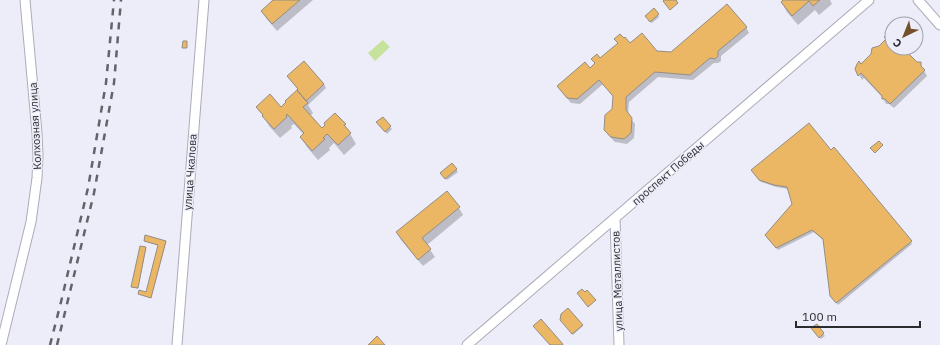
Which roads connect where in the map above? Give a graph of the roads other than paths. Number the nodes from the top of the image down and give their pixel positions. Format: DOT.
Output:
graph roads {
  1 [pos="25,0"];
  2 [pos="204,0"];
  3 [pos="869,0"];
  4 [pos="918,0"];
  5 [pos="940,25"];
  6 [pos="616,218"];
  7 [pos="1,345"];
  8 [pos="177,345"];
  9 [pos="467,345"];
  10 [pos="619,345"];
  1 -- 7 [label="main road, Колхозная улица"];
  2 -- 8 [label="main road, улица Чкалова"];
  3 -- 6 [label="main road, проспект Победы"];
  4 -- 5 [label="main road"];
  6 -- 9 [label="main road, проспект Победы"];
  6 -- 10 [label="main road, улица Металлистов"];
}
